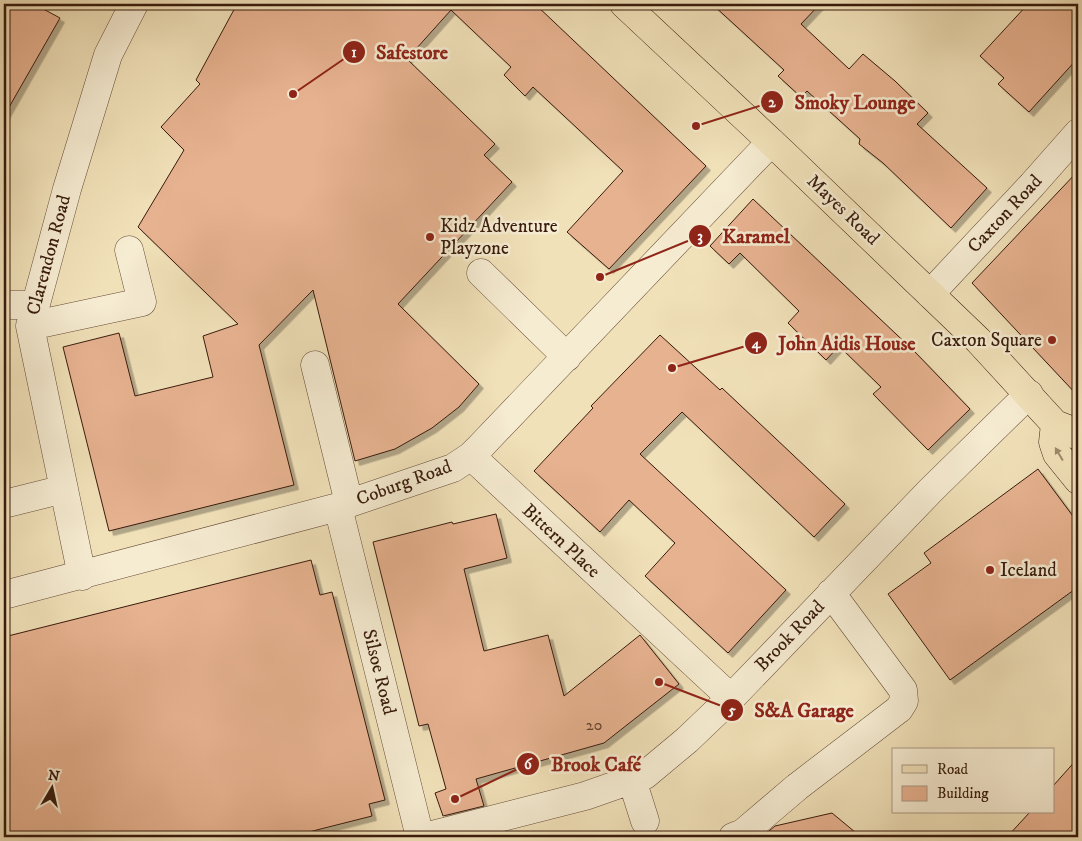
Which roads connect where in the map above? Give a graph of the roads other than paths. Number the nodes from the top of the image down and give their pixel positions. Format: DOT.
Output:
graph roads {
  1 [pos="134,4"];
  2 [pos="624,4"];
  3 [pos="1078,133"];
  4 [pos="771,142"];
  5 [pos="129,250"];
  6 [pos="481,273"];
  7 [pos="930,294"];
  8 [pos="4,305"];
  9 [pos="33,316"];
  10 [pos="567,357"];
  11 [pos="315,365"];
  12 [pos="1029,394"];
  13 [pos="1067,430"];
  14 [pos="471,456"];
  15 [pos="1078,480"];
  16 [pos="64,489"];
  17 [pos="4,504"];
  18 [pos="344,505"];
  19 [pos="82,576"];
  20 [pos="831,593"];
  21 [pos="4,595"];
  22 [pos="731,698"];
  23 [pos="632,780"];
  24 [pos="645,821"];
  25 [pos="422,837"];
  26 [pos="733,837"];
  1 -- 9 [label="street, Clarendon Road"];
  2 -- 4 [label="main road, Mayes Road"];
  3 -- 7 [label="street, Caxton Road"];
  4 -- 7 [label="main road, Mayes Road"];
  4 -- 10 [label="street, Coburg Road"];
  5 -- 9 [label="street"];
  6 -- 10 [label="street"];
  7 -- 12 [label="main road, Mayes Road"];
  8 -- 9 [label="street"];
  9 -- 16 [label="street, Clarendon Road"];
  10 -- 14 [label="street, Coburg Road"];
  11 -- 18 [label="street, Silsoe Road"];
  12 -- 13 [label="main road, Mayes Road"];
  12 -- 20 [label="street, Brook Road"];
  15 -- 13 [label="main road, Mayes Road, one-way"];
  14 -- 18 [label="street, Coburg Road"];
  14 -- 22 [label="street, Bittern Place"];
  16 -- 17 [label="street"];
  16 -- 19 [label="street, Clarendon Road"];
  18 -- 19 [label="street, Coburg Road"];
  18 -- 25 [label="street, Silsoe Road"];
  19 -- 21 [label="street, Coburg Road"];
  20 -- 22 [label="street, Brook Road"];
  20 -- 26 [label="street"];
  22 -- 23 [label="street, Brook Road"];
  23 -- 24 [label="street"];
  23 -- 25 [label="street, Brook Road"];
}
